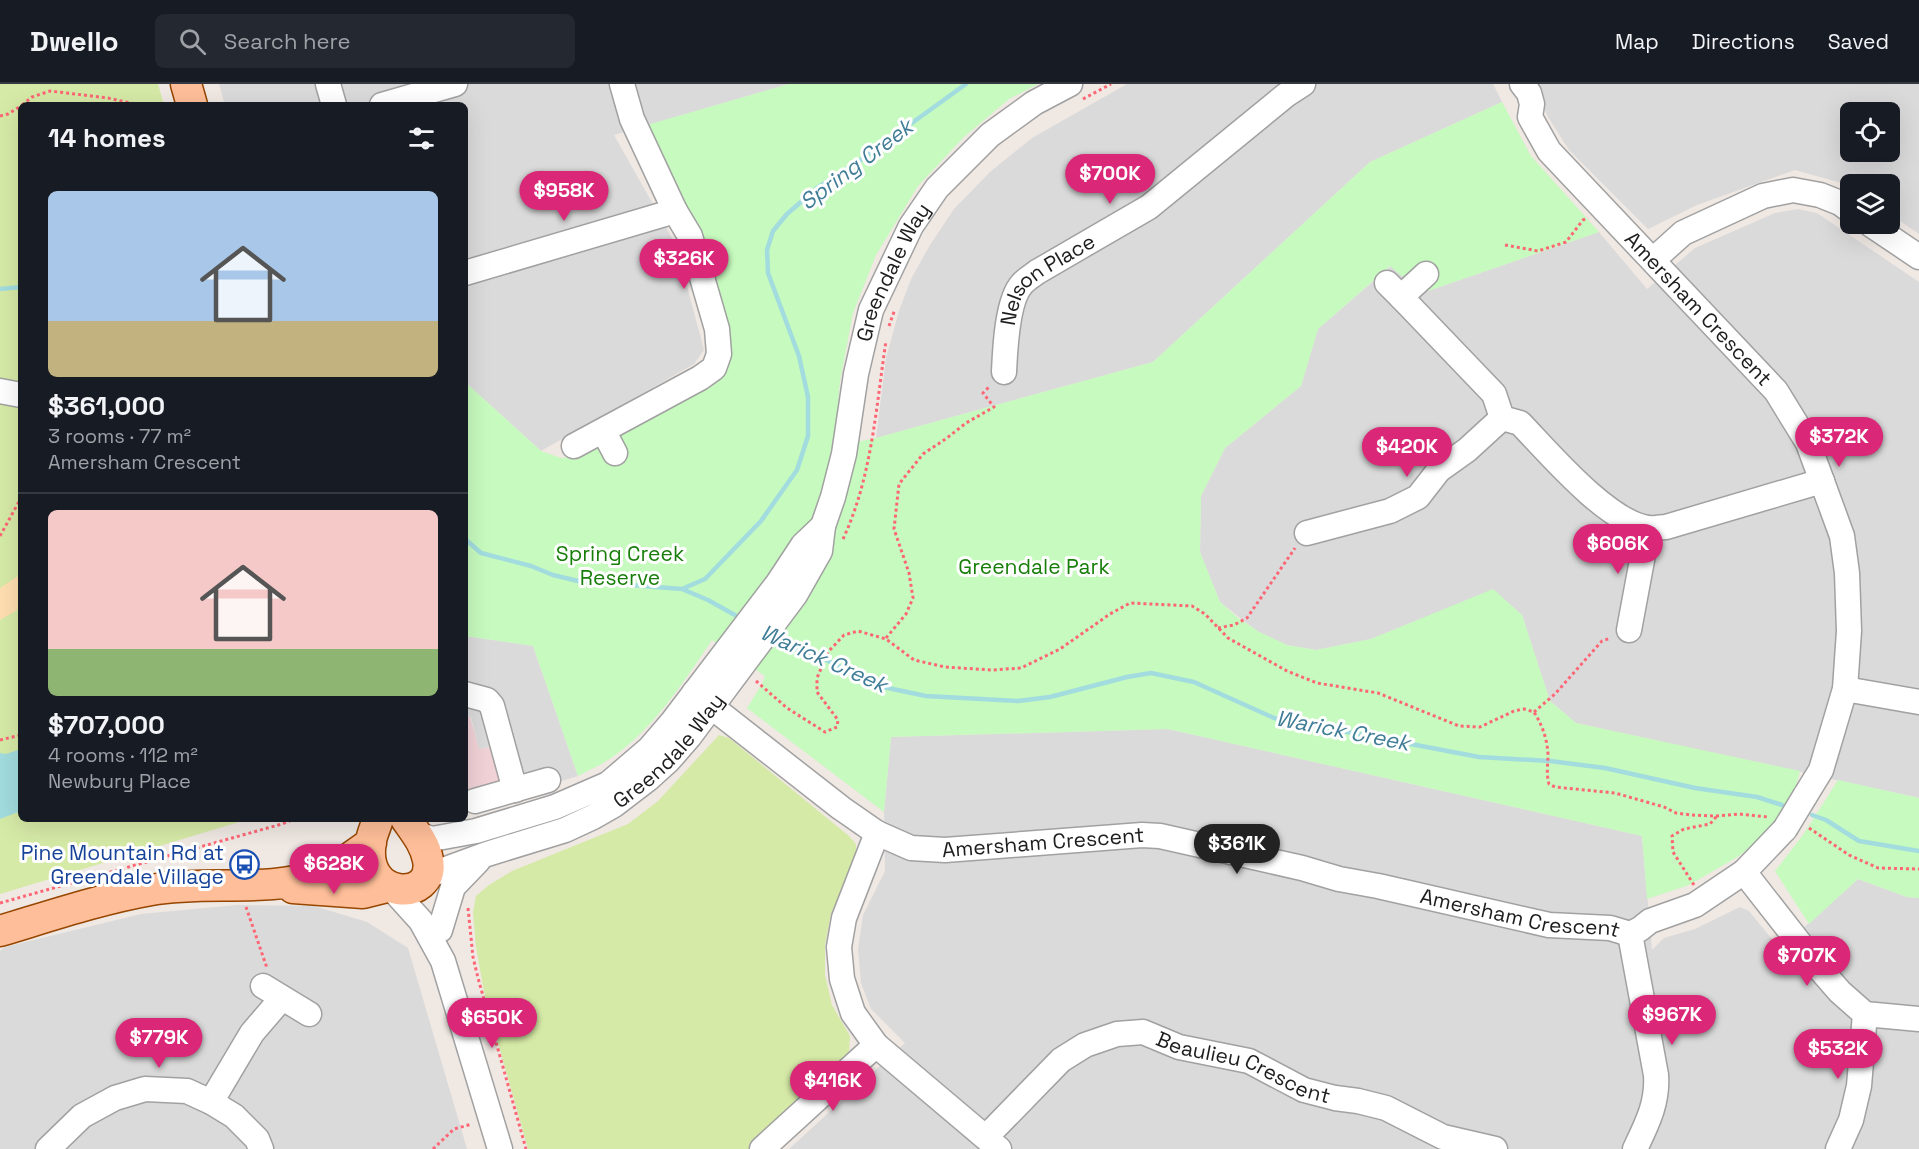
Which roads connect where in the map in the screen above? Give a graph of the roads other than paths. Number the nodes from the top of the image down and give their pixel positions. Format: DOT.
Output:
graph roads {
  1 [pos="186,84"];
  2 [pos="328,84"];
  3 [pos="455,84"];
  4 [pos="622,84"];
  5 [pos="1303,84"];
  6 [pos="1531,87"];
  7 [pos="1076,92"];
  8 [pos="191,102"];
  9 [pos="333,102"];
  10 [pos="392,102"];
  11 [pos="1840,203"];
  12 [pos="675,211"];
  13 [pos="1885,234"];
  14 [pos="1919,257"];
  15 [pos="1653,260"];
  16 [pos="468,272"];
  17 [pos="1426,274"];
  18 [pos="1004,372"];
  19 [pos="0,391"];
  20 [pos="18,394"];
  21 [pos="1502,418"];
  22 [pos="603,432"];
  23 [pos="573,447"];
  24 [pos="615,453"];
  25 [pos="1822,481"];
  26 [pos="1648,528"];
  27 [pos="1307,533"];
  28 [pos="1629,630"];
  29 [pos="1845,689"];
  30 [pos="468,695"];
  31 [pos="703,701"];
  32 [pos="1919,702"];
  33 [pos="548,780"];
  34 [pos="515,790"];
  35 [pos="475,801"];
  36 [pos="394,826"];
  37 [pos="877,833"];
  38 [pos="487,854"];
  39 [pos="1744,872"];
  40 [pos="425,878"];
  41 [pos="272,884"];
  42 [pos="390,888"];
  43 [pos="440,930"];
  44 [pos="0,931"];
  45 [pos="1630,934"];
  46 [pos="443,961"];
  47 [pos="309,1014"];
  48 [pos="1865,1014"];
  49 [pos="1919,1020"];
  50 [pos="876,1045"];
  51 [pos="211,1102"];
  52 [pos="992,1143"];
  53 [pos="1441,1143"];
  54 [pos="48,1149"];
  55 [pos="261,1149"];
  56 [pos="500,1149"];
  57 [pos="762,1149"];
  58 [pos="1495,1149"];
  59 [pos="1635,1149"];
  60 [pos="1838,1149"];
  1 -- 8 [label="main road"];
  2 -- 9 [label="street"];
  3 -- 10 [label="street"];
  4 -- 12 [label="street"];
  5 -- 18 [label="street, Nelson Place"];
  6 -- 15 [label="street, Amersham Crescent"];
  7 -- 31 [label="street, Greendale Way"];
  11 -- 15 [label="street"];
  12 -- 16 [label="street"];
  12 -- 22 [label="street"];
  13 -- 14 [label="street"];
  15 -- 25 [label="street, Amersham Crescent"];
  17 -- 21 [label="street"];
  19 -- 20 [label="street"];
  21 -- 26 [label="street"];
  21 -- 27 [label="street"];
  22 -- 23 [label="street"];
  22 -- 24 [label="street"];
  25 -- 26 [label="street"];
  25 -- 29 [label="street, Amersham Crescent"];
  26 -- 28 [label="street"];
  29 -- 32 [label="street"];
  29 -- 39 [label="street, Amersham Crescent, bridge"];
  30 -- 34 [label="street"];
  31 -- 36 [label="street, Greendale Way"];
  31 -- 37 [label="street, Amersham Crescent"];
  31 -- 38 [label="street, Greendale Way"];
  33 -- 34 [label="street"];
  34 -- 35 [label="street"];
  36 -- 40 [label="main road"];
  36 -- 41 [label="main road"];
  36 -- 42 [label="main road"];
  37 -- 45 [label="street, Amersham Crescent"];
  37 -- 50 [label="street"];
  38 -- 40 [label="street, Greendale Way"];
  38 -- 43 [label="street"];
  39 -- 45 [label="street, Amersham Crescent"];
  39 -- 48 [label="street"];
  40 -- 42 [label="main road"];
  40 -- 43 [label="street"];
  41 -- 42 [label="main road"];
  41 -- 44 [label="main road"];
  42 -- 46 [label="street"];
  43 -- 46 [label="street"];
  45 -- 59 [label="street"];
  46 -- 56 [label="street"];
  47 -- 51 [label="street"];
  48 -- 49 [label="street"];
  48 -- 60 [label="street"];
  50 -- 52 [label="street"];
  50 -- 57 [label="street"];
  51 -- 54 [label="street"];
  51 -- 55 [label="street"];
  52 -- 53 [label="street, Beaulieu Crescent"];
  53 -- 58 [label="street, Beaulieu Crescent"];
}
